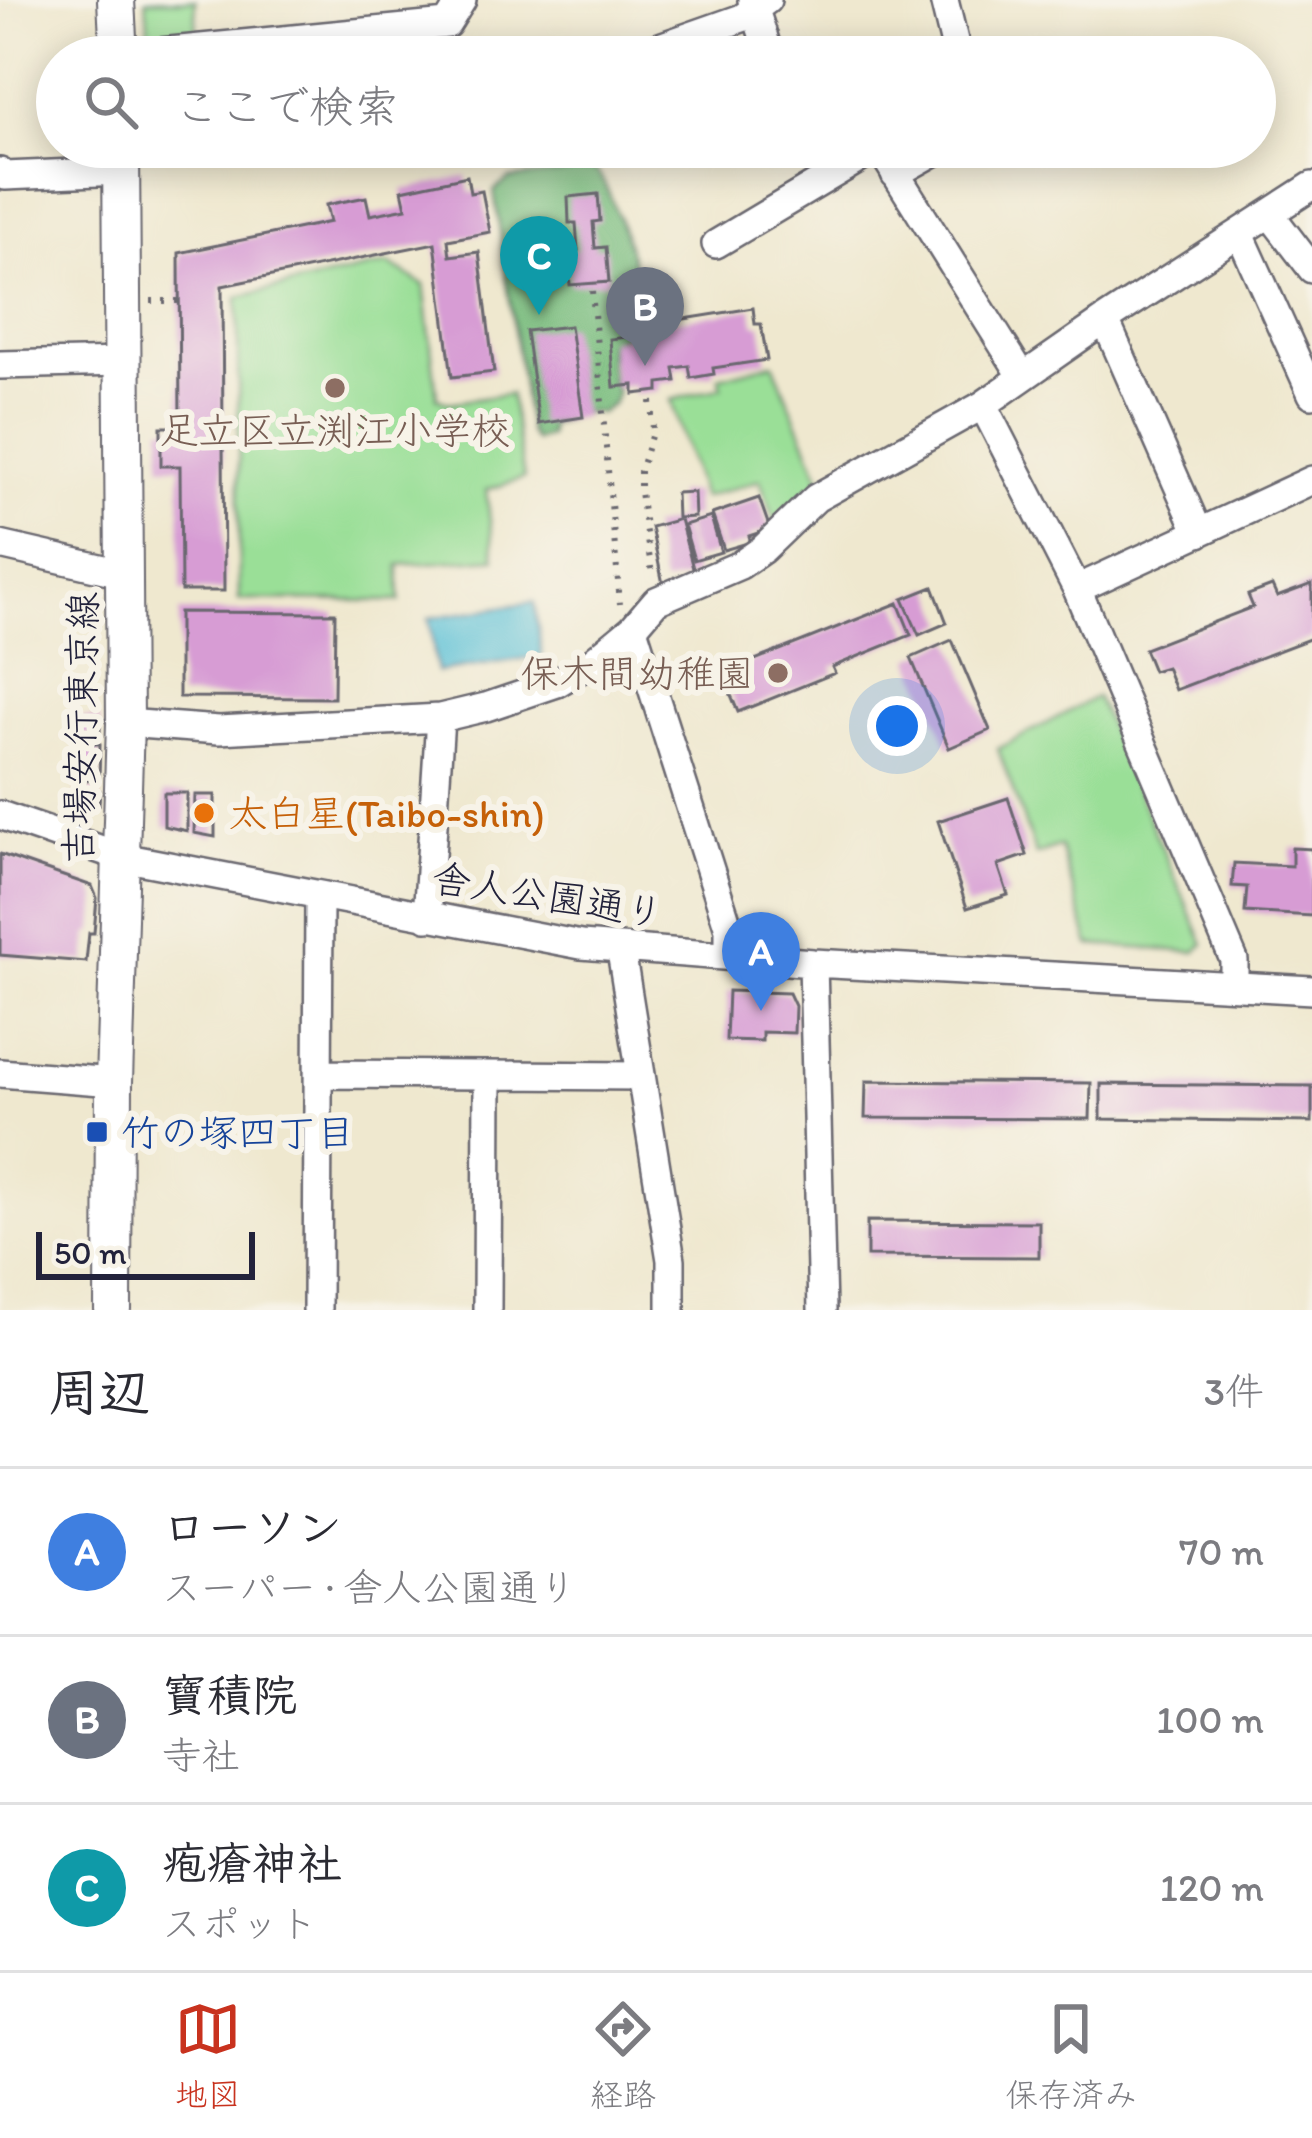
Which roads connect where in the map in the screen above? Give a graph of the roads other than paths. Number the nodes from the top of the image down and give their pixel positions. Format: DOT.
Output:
graph roads {
  1 [pos="116,0"];
  2 [pos="462,0"];
  3 [pos="944,0"];
  4 [pos="758,3"];
  5 [pos="118,36"];
  6 [pos="328,36"];
  7 [pos="691,36"];
  8 [pos="765,36"];
  9 [pos="953,36"];
  10 [pos="60,168"];
  11 [pos="121,168"];
  12 [pos="844,168"];
  13 [pos="892,168"];
  14 [pos="904,168"];
  15 [pos="0,172"];
  16 [pos="895,173"];
  17 [pos="1312,186"];
  18 [pos="1270,214"];
  19 [pos="1240,234"];
  20 [pos="716,244"];
  21 [pos="1312,269"];
  22 [pos="1105,320"];
  23 [pos="122,362"];
  24 [pos="0,365"];
  25 [pos="1023,376"];
  26 [pos="1312,394"];
  27 [pos="982,405"];
  28 [pos="1312,480"];
  29 [pos="1199,533"];
  30 [pos="0,545"];
  31 [pos="125,574"];
  32 [pos="1077,589"];
  33 [pos="628,633"];
  34 [pos="440,718"];
  35 [pos="125,723"];
  36 [pos="0,815"];
  37 [pos="122,857"];
  38 [pos="319,897"];
  39 [pos="428,917"];
  40 [pos="621,951"];
  41 [pos="729,956"];
  42 [pos="813,963"];
  43 [pos="1234,985"];
  44 [pos="1312,990"];
  45 [pos="0,1073"];
  46 [pos="320,1074"];
  47 [pos="488,1076"];
  48 [pos="640,1076"];
  49 [pos="115,1082"];
  50 [pos="113,1310"];
  51 [pos="317,1310"];
  52 [pos="487,1310"];
  53 [pos="671,1310"];
  54 [pos="822,1310"];
  1 -- 5 [label="main road"];
  2 -- 6 [label="street"];
  3 -- 9 [label="street"];
  4 -- 7 [label="street"];
  4 -- 8 [label="street"];
  10 -- 15 [label="street"];
  11 -- 23 [label="main road, 吉場安行東京線"];
  12 -- 20 [label="street"];
  13 -- 16 [label="street"];
  14 -- 16 [label="street"];
  16 -- 25 [label="street"];
  17 -- 18 [label="street"];
  18 -- 19 [label="street"];
  18 -- 21 [label="street"];
  19 -- 22 [label="street"];
  19 -- 26 [label="street"];
  22 -- 25 [label="street"];
  22 -- 29 [label="street"];
  23 -- 24 [label="street"];
  23 -- 31 [label="main road, 吉場安行東京線"];
  25 -- 27 [label="street"];
  27 -- 32 [label="street"];
  27 -- 33 [label="street"];
  28 -- 29 [label="street"];
  29 -- 32 [label="street"];
  30 -- 31 [label="street"];
  31 -- 35 [label="main road, 吉場安行東京線"];
  32 -- 43 [label="street"];
  33 -- 34 [label="street"];
  33 -- 41 [label="street"];
  34 -- 35 [label="street"];
  34 -- 39 [label="street"];
  35 -- 37 [label="main road, 吉場安行東京線"];
  36 -- 37 [label="street, 舎人公園通り"];
  37 -- 38 [label="street, 舎人公園通り"];
  37 -- 49 [label="main road, 吉場安行東京線"];
  38 -- 39 [label="street, 舎人公園通り"];
  38 -- 46 [label="street"];
  39 -- 40 [label="street, 舎人公園通り"];
  40 -- 41 [label="street, 舎人公園通り"];
  40 -- 48 [label="street"];
  41 -- 42 [label="street, 舎人公園通り"];
  42 -- 43 [label="street, 舎人公園通り"];
  42 -- 54 [label="street"];
  43 -- 44 [label="street, 舎人公園通り"];
  45 -- 49 [label="street"];
  46 -- 47 [label="street"];
  46 -- 51 [label="street"];
  47 -- 48 [label="street"];
  47 -- 52 [label="street"];
  48 -- 53 [label="street"];
  49 -- 50 [label="main road, 吉場安行東京線"];
}
